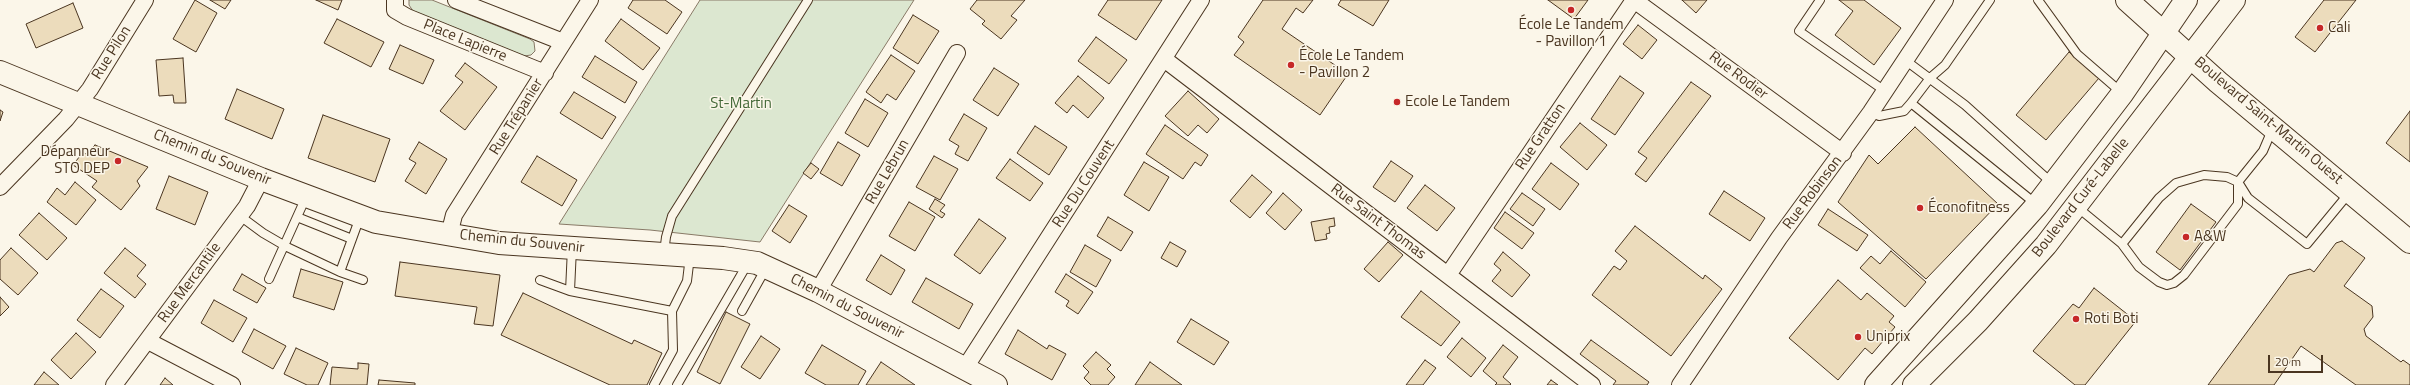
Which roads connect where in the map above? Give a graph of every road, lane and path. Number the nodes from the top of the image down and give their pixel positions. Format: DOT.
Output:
graph roads {
  1 [pos="145,0"];
  2 [pos="395,0"];
  3 [pos="456,0"];
  4 [pos="590,0"];
  5 [pos="808,0"];
  6 [pos="1201,0"];
  7 [pos="1634,0"];
  8 [pos="1820,0"];
  9 [pos="1945,0"];
  10 [pos="1990,0"];
  11 [pos="2038,0"];
  12 [pos="2127,0"];
  13 [pos="2186,0"];
  14 [pos="2234,0"];
  15 [pos="2164,32"];
  16 [pos="563,42"];
  17 [pos="957,53"];
  18 [pos="2191,56"];
  19 [pos="1164,59"];
  20 [pos="1905,60"];
  21 [pos="0,72"];
  22 [pos="545,74"];
  23 [pos="1930,78"];
  24 [pos="1885,91"];
  25 [pos="2122,94"];
  26 [pos="1911,102"];
  27 [pos="77,105"];
  28 [pos="1871,112"];
  29 [pos="2273,127"];
  30 [pos="1842,153"];
  31 [pos="261,178"];
  32 [pos="2238,182"];
  33 [pos="2054,184"];
  34 [pos="0,187"];
  35 [pos="2351,192"];
  36 [pos="306,196"];
  37 [pos="2037,205"];
  38 [pos="2076,207"];
  39 [pos="240,216"];
  40 [pos="297,217"];
  41 [pos="360,217"];
  42 [pos="449,235"];
  43 [pos="352,239"];
  44 [pos="2410,242"];
  45 [pos="2122,244"];
  46 [pos="285,246"];
  47 [pos="572,247"];
  48 [pos="664,254"];
  49 [pos="690,256"];
  50 [pos="758,264"];
  51 [pos="340,272"];
  52 [pos="1448,275"];
  53 [pos="270,280"];
  54 [pos="363,280"];
  55 [pos="540,280"];
  56 [pos="570,290"];
  57 [pos="818,291"];
  58 [pos="672,311"];
  59 [pos="742,311"];
  60 [pos="148,341"];
  61 [pos="965,368"];
  62 [pos="114,385"];
  63 [pos="232,385"];
  64 [pos="654,385"];
  65 [pos="677,385"];
  66 [pos="996,385"];
  67 [pos="1592,385"];
  68 [pos="1680,385"];
  69 [pos="1876,385"];
  70 [pos="1914,385"];
  1 -- 27 [label="street, Rue Pilon"];
  2 -- 22 [label="street, Place Lapierre"];
  3 -- 16 [label="street"];
  4 -- 16 [label="street, Rue Trépanier"];
  5 -- 48 [label="lane"];
  6 -- 19 [label="street, Rue Du Couvent"];
  7 -- 30 [label="street, Rue Rodier"];
  7 -- 52 [label="street, Rue Gratton"];
  8 -- 24 [label="lane"];
  9 -- 20 [label="street, Rue Robinson"];
  10 -- 23 [label="lane"];
  11 -- 25 [label="lane"];
  12 -- 15 [label="main road, Boulevard Saint-Martin Ouest"];
  13 -- 15 [label="main road, Boulevard Curé-Labelle"];
  14 -- 18 [label="main road, Boulevard Curé-Labelle"];
  15 -- 18 [label="main road, Boulevard Saint-Martin Ouest"];
  15 -- 25 [label="main road, Boulevard Curé-Labelle"];
  16 -- 22 [label="street, Rue Trépanier"];
  17 -- 57 [label="street, Rue Lebrun"];
  18 -- 29 [label="main road, Boulevard Saint-Martin Ouest"];
  18 -- 38 [label="main road, Boulevard Curé-Labelle"];
  19 -- 52 [label="street, Rue Saint Thomas"];
  19 -- 61 [label="street, Rue Du Couvent"];
  20 -- 23 [label="lane"];
  20 -- 24 [label="street, Rue Robinson"];
  21 -- 27 [label="main road, Chemin du Souvenir"];
  22 -- 42 [label="street, Rue Trépanier"];
  23 -- 26 [label="lane"];
  23 -- 33 [label="lane"];
  24 -- 28 [label="street, Rue Robinson"];
  25 -- 33 [label="main road, Boulevard Curé-Labelle"];
  26 -- 28 [label="lane"];
  26 -- 37 [label="lane"];
  27 -- 31 [label="main road, Chemin du Souvenir"];
  27 -- 34 [label="street, Rue Pilon"];
  28 -- 30 [label="street, Rue Robinson"];
  29 -- 32 [label="lane"];
  29 -- 35 [label="main road, Boulevard Saint-Martin Ouest"];
  30 -- 68 [label="street, Rue Robinson"];
  31 -- 36 [label="main road, Chemin du Souvenir"];
  31 -- 39 [label="street, Rue Mercantile"];
  32 -- 35 [label="lane"];
  32 -- 45 [label="lane"];
  32 -- 45 [label="lane"];
  33 -- 37 [label="main road, Boulevard Curé-Labelle"];
  35 -- 44 [label="main road, Boulevard Saint-Martin Ouest"];
  36 -- 40 [label="lane"];
  36 -- 41 [label="main road, Chemin du Souvenir"];
  37 -- 69 [label="main road, Boulevard Curé-Labelle"];
  38 -- 45 [label="lane"];
  38 -- 70 [label="main road, Boulevard Curé-Labelle"];
  39 -- 46 [label="lane"];
  39 -- 60 [label="street, Rue Mercantile"];
  40 -- 43 [label="lane"];
  40 -- 46 [label="lane"];
  41 -- 42 [label="main road, Chemin du Souvenir"];
  41 -- 43 [label="lane"];
  42 -- 47 [label="main road, Chemin du Souvenir"];
  43 -- 51 [label="lane"];
  46 -- 51 [label="lane"];
  46 -- 53 [label="lane"];
  47 -- 48 [label="main road, Chemin du Souvenir"];
  47 -- 56 [label="lane"];
  48 -- 49 [label="main road, Chemin du Souvenir"];
  49 -- 50 [label="main road, Chemin du Souvenir"];
  49 -- 58 [label="lane"];
  50 -- 57 [label="main road, Chemin du Souvenir"];
  50 -- 59 [label="lane"];
  50 -- 65 [label="lane"];
  51 -- 54 [label="lane"];
  52 -- 67 [label="street, Rue Saint Thomas"];
  55 -- 56 [label="lane"];
  56 -- 58 [label="lane"];
  57 -- 61 [label="main road, Chemin du Souvenir"];
  58 -- 64 [label="lane"];
  60 -- 62 [label="street, Rue Mercantile"];
  60 -- 63 [label="street"];
  61 -- 66 [label="main road, Chemin du Souvenir"];
}
